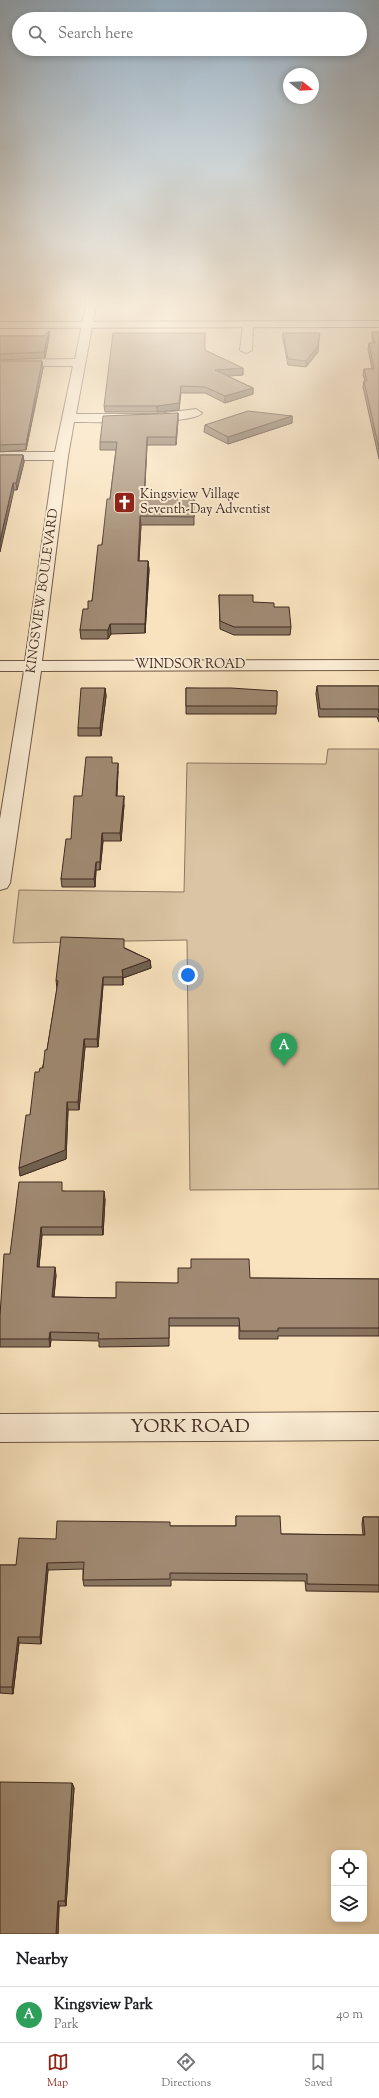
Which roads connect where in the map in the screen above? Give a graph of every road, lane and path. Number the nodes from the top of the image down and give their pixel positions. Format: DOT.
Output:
graph roads {
  1 [pos="75,390"];
  2 [pos="196,413"];
  3 [pos="70,418"];
  4 [pos="0,456"];
  5 [pos="61,456"];
  6 [pos="379,665"];
  7 [pos="0,666"];
  8 [pos="33,666"];
  9 [pos="0,883"];
  10 [pos="379,1426"];
  11 [pos="0,1428"];
  1 -- 3 [label="street, KINGSVIEW BOULEVARD"];
  2 -- 3 [label="street"];
  3 -- 5 [label="street, KINGSVIEW BOULEVARD"];
  4 -- 5 [label="street"];
  5 -- 8 [label="street, KINGSVIEW BOULEVARD"];
  6 -- 8 [label="street, WINDSOR ROAD"];
  7 -- 8 [label="street, WINDSOR ROAD"];
  8 -- 9 [label="street, KINGSVIEW BOULEVARD"];
  10 -- 11 [label="street, YORK ROAD"];
}
